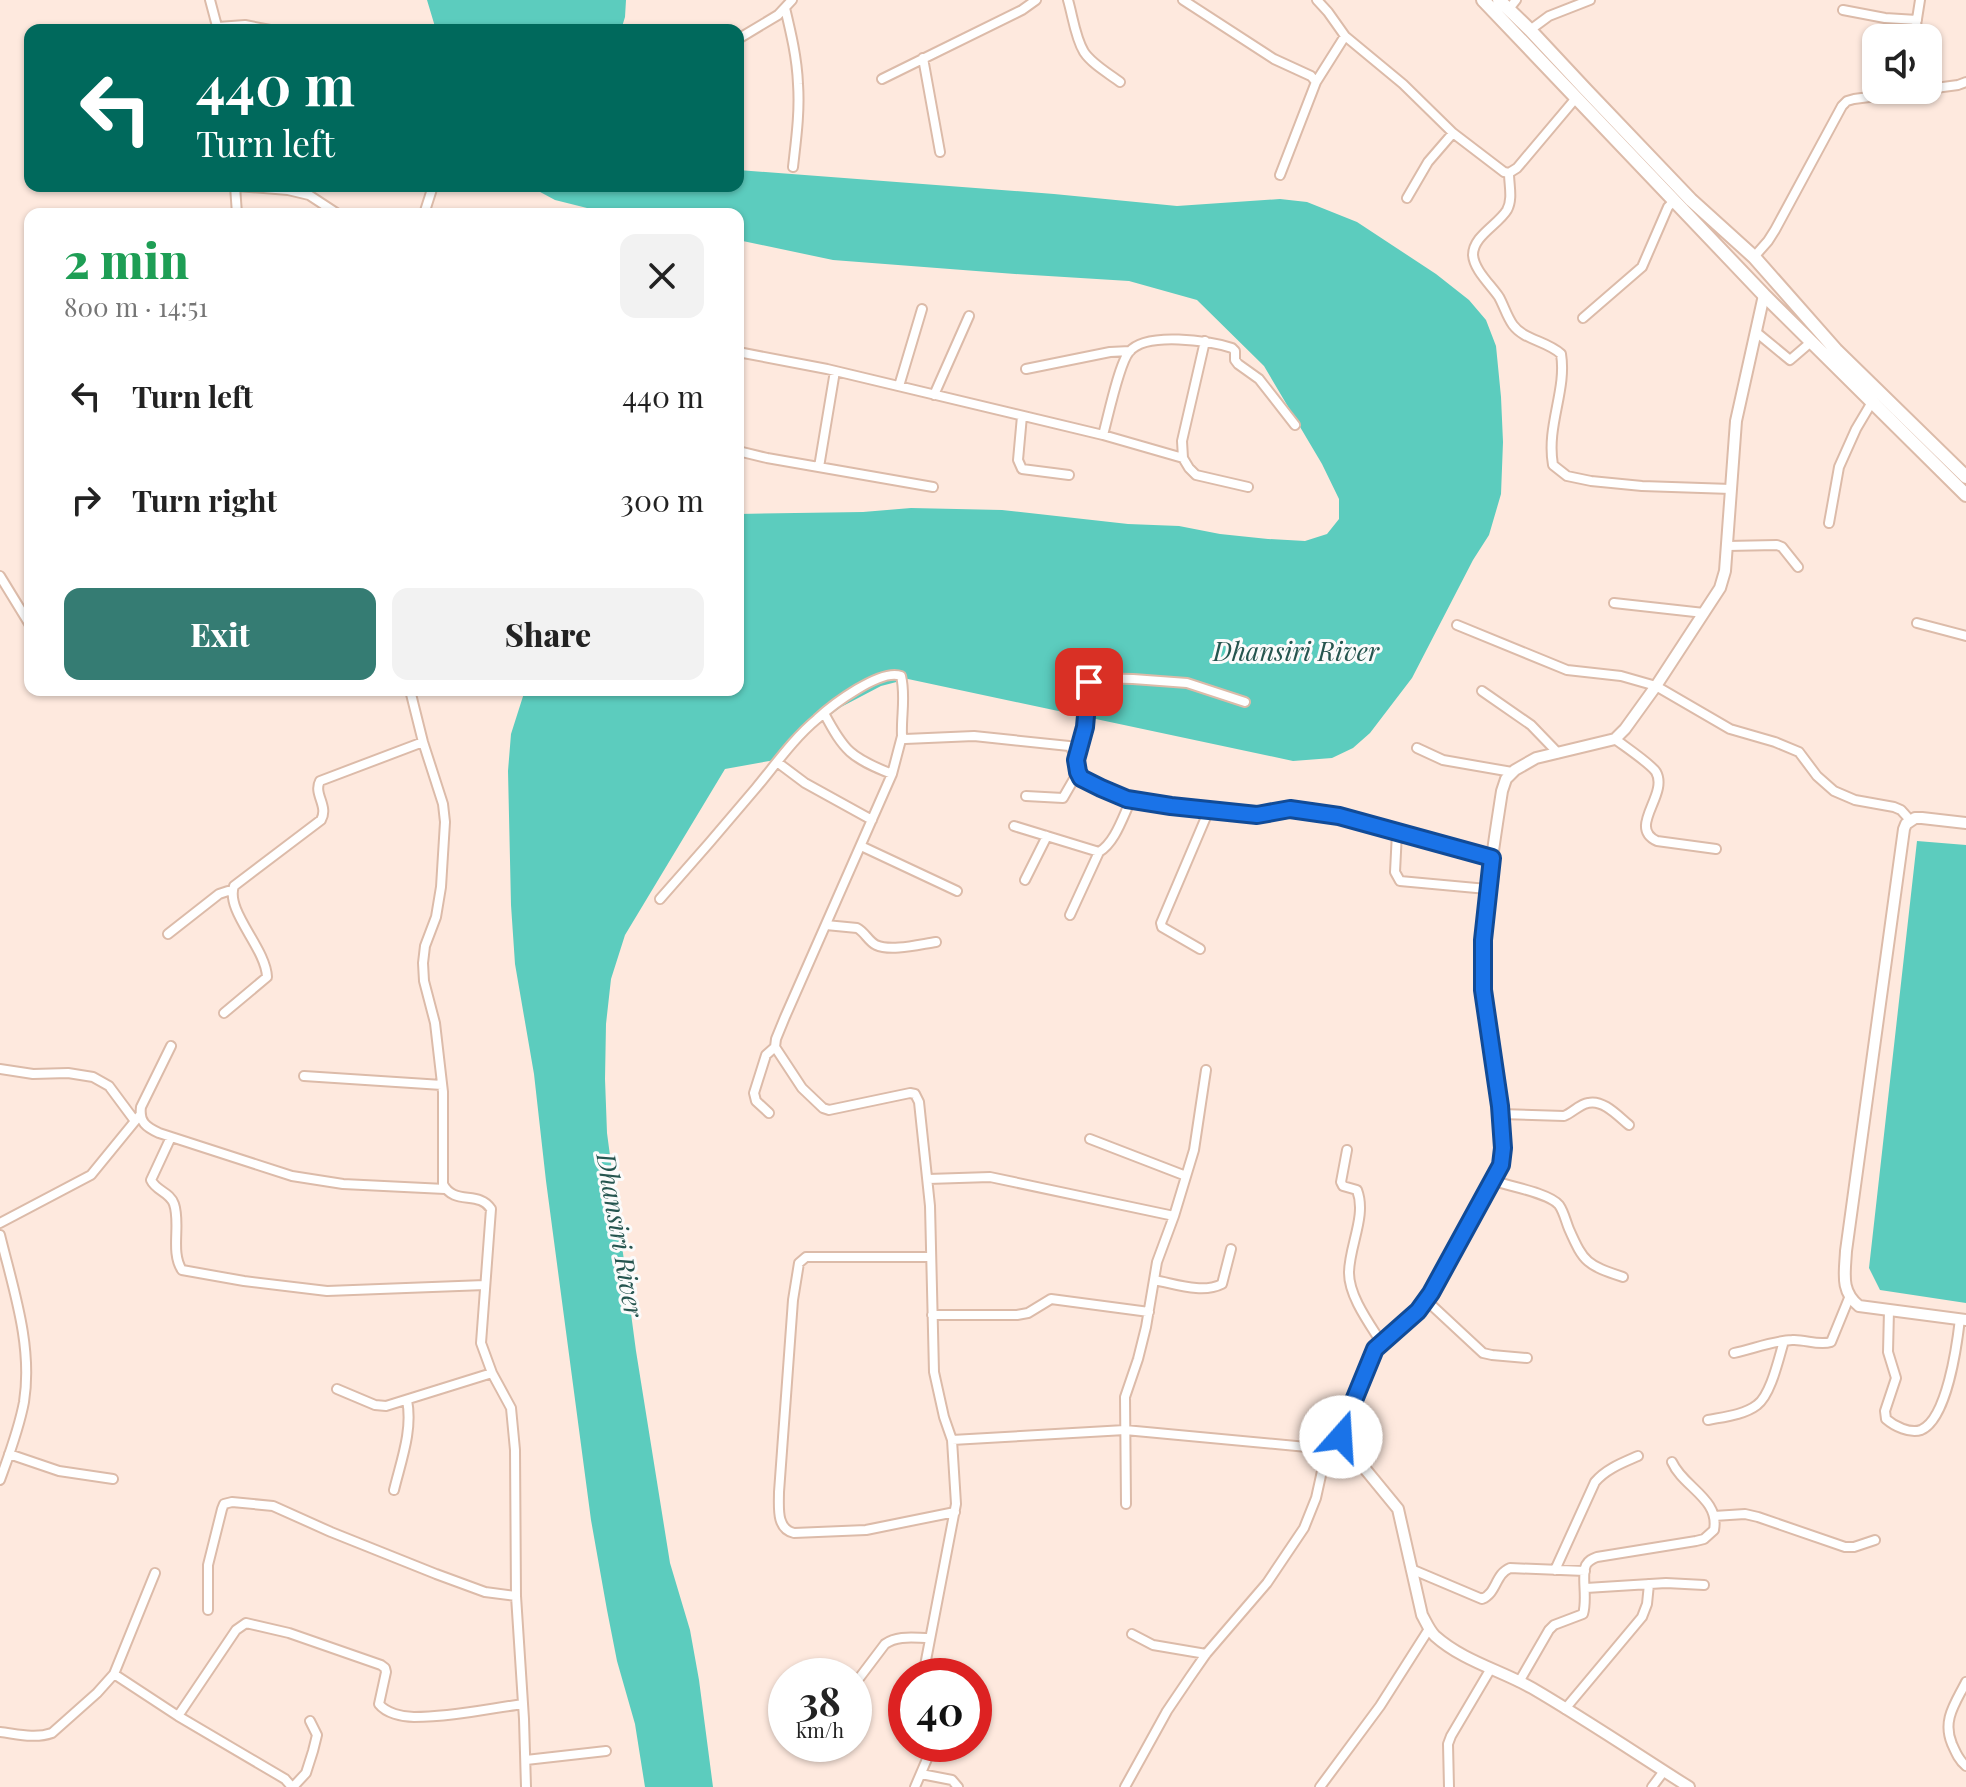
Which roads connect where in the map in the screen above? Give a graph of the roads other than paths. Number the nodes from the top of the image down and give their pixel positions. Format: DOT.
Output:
graph roads {
  1 [pos="210,0"];
  2 [pos="792,0"];
  3 [pos="1036,0"];
  4 [pos="1068,0"];
  5 [pos="1183,0"];
  6 [pos="1317,0"];
  7 [pos="1483,0"];
  8 [pos="1590,0"];
  9 [pos="1920,0"];
  10 [pos="1508,3"];
  11 [pos="785,8"];
  12 [pos="1843,10"];
  13 [pos="1917,20"];
  14 [pos="217,24"];
  15 [pos="1916,24"];
  16 [pos="1530,30"];
  17 [pos="744,35"];
  18 [pos="1345,36"];
  19 [pos="923,58"];
  20 [pos="882,79"];
  21 [pos="1120,82"];
  22 [pos="1316,82"];
  23 [pos="1966,82"];
  24 [pos="1942,87"];
  25 [pos="1576,98"];
  26 [pos="1862,98"];
  27 [pos="1453,133"];
  28 [pos="940,152"];
  29 [pos="793,167"];
  30 [pos="1509,173"];
  31 [pos="1280,175"];
  32 [pos="299,192"];
  33 [pos="1407,198"];
  34 [pos="1674,201"];
  35 [pos="329,208"];
  36 [pos="1754,257"];
  37 [pos="1764,295"];
  38 [pos="922,309"];
  39 [pos="969,316"];
  40 [pos="1583,318"];
  41 [pos="1756,332"];
  42 [pos="1205,341"];
  43 [pos="1811,342"];
  44 [pos="1130,351"];
  45 [pos="744,353"];
  46 [pos="1026,369"];
  47 [pos="835,371"];
  48 [pos="899,386"];
  49 [pos="934,395"];
  50 [pos="1872,402"];
  51 [pos="1022,416"];
  52 [pos="1295,425"];
  53 [pos="1103,435"];
  54 [pos="744,452"];
  55 [pos="1183,458"];
  56 [pos="819,467"];
  57 [pos="1069,475"];
  58 [pos="1966,477"];
  59 [pos="933,487"];
  60 [pos="1248,487"];
  61 [pos="1731,489"];
  62 [pos="1966,495"];
  63 [pos="1829,523"];
  64 [pos="1727,546"];
  65 [pos="1798,567"];
  66 [pos="0,576"];
  67 [pos="1614,603"];
  68 [pos="1704,613"];
  69 [pos="24,615"];
  70 [pos="1917,623"];
  71 [pos="1457,625"];
  72 [pos="1966,636"];
  73 [pos="1656,686"];
  74 [pos="1482,691"];
  75 [pos="412,696"];
  76 [pos="1245,702"];
  77 [pos="824,713"];
  78 [pos="902,736"];
  79 [pos="1615,739"];
  80 [pos="423,742"];
  81 [pos="1417,748"];
  82 [pos="1558,753"];
  83 [pos="1076,760"];
  84 [pos="777,762"];
  85 [pos="1078,772"];
  86 [pos="1512,772"];
  87 [pos="892,774"];
  88 [pos="1026,796"];
  89 [pos="1131,800"];
  90 [pos="1209,810"];
  91 [pos="872,820"];
  92 [pos="1910,820"];
  93 [pos="1966,823"];
  94 [pos="1014,826"];
  95 [pos="1397,832"];
  96 [pos="1047,836"];
  97 [pos="861,846"];
  98 [pos="1716,849"];
  99 [pos="1099,852"];
  100 [pos="1492,858"];
  101 [pos="1025,880"];
  102 [pos="1487,889"];
  103 [pos="957,891"];
  104 [pos="232,892"];
  105 [pos="660,899"];
  106 [pos="1070,915"];
  107 [pos="826,925"];
  108 [pos="168,934"];
  109 [pos="936,942"];
  110 [pos="1200,949"];
  111 [pos="224,1013"];
  112 [pos="171,1046"];
  113 [pos="775,1047"];
  114 [pos="0,1069"];
  115 [pos="1206,1070"];
  116 [pos="304,1076"];
  117 [pos="442,1085"];
  118 [pos="769,1113"];
  119 [pos="1500,1114"];
  120 [pos="137,1118"];
  121 [pos="1629,1125"];
  122 [pos="171,1137"];
  123 [pos="1090,1139"];
  124 [pos="1347,1150"];
  125 [pos="1186,1176"];
  126 [pos="928,1179"];
  127 [pos="1494,1181"];
  128 [pos="445,1189"];
  129 [pos="1174,1216"];
  130 [pos="0,1223"];
  131 [pos="0,1235"];
  132 [pos="1231,1249"];
  133 [pos="931,1257"];
  134 [pos="1623,1277"];
  135 [pos="1154,1280"];
  136 [pos="485,1285"];
  137 [pos="1849,1298"];
  138 [pos="1426,1300"];
  139 [pos="1889,1310"];
  140 [pos="1149,1312"];
  141 [pos="932,1315"];
  142 [pos="1963,1320"];
  143 [pos="1784,1341"];
  144 [pos="1381,1342"];
  145 [pos="1734,1353"];
  146 [pos="1527,1358"];
  147 [pos="492,1373"];
  148 [pos="337,1389"];
  149 [pos="407,1400"];
  150 [pos="1708,1420"];
  151 [pos="1125,1430"];
  152 [pos="952,1440"];
  153 [pos="1343,1442"];
  154 [pos="1328,1449"];
  155 [pos="9,1454"];
  156 [pos="1638,1456"];
  157 [pos="1672,1462"];
  158 [pos="113,1479"];
  159 [pos="0,1480"];
  160 [pos="394,1490"];
  161 [pos="1126,1504"];
  162 [pos="955,1512"];
  163 [pos="1714,1516"];
  164 [pos="1875,1540"];
  165 [pos="1411,1569"];
  166 [pos="1555,1570"];
  167 [pos="1585,1571"];
  168 [pos="155,1573"];
  169 [pos="1649,1584"];
  170 [pos="1704,1585"];
  171 [pos="1586,1588"];
  172 [pos="516,1596"];
  173 [pos="208,1610"];
  174 [pos="1429,1629"];
  175 [pos="1132,1634"];
  176 [pos="929,1638"];
  177 [pos="1206,1654"];
  178 [pos="926,1658"];
  179 [pos="872,1661"];
  180 [pos="1490,1670"];
  181 [pos="114,1674"];
  182 [pos="1519,1682"];
  183 [pos="1966,1682"];
  184 [pos="523,1704"];
  185 [pos="1565,1709"];
  186 [pos="178,1716"];
  187 [pos="310,1721"];
  188 [pos="0,1732"];
  189 [pos="606,1751"];
  190 [pos="526,1760"];
  191 [pos="926,1762"];
  192 [pos="1966,1766"];
  193 [pos="1664,1771"];
  194 [pos="921,1774"];
  195 [pos="293,1787"];
  196 [pos="526,1787"];
  197 [pos="915,1787"];
  198 [pos="958,1787"];
  199 [pos="1125,1787"];
  200 [pos="1320,1787"];
  201 [pos="1449,1787"];
  202 [pos="1652,1787"];
  203 [pos="1689,1787"];
  1 -- 14 [label="street"];
  2 -- 11 [label="street"];
  3 -- 19 [label="street"];
  4 -- 21 [label="street"];
  5 -- 22 [label="street"];
  6 -- 18 [label="street"];
  7 -- 25 [label="main road"];
  8 -- 16 [label="street"];
  9 -- 13 [label="street"];
  10 -- 16 [label="main road"];
  11 -- 17 [label="street"];
  11 -- 29 [label="street"];
  12 -- 13 [label="street"];
  13 -- 15 [label="street"];
  16 -- 36 [label="main road"];
  18 -- 22 [label="street"];
  18 -- 27 [label="street"];
  19 -- 20 [label="street"];
  19 -- 28 [label="street"];
  22 -- 31 [label="street"];
  23 -- 24 [label="street"];
  25 -- 30 [label="street"];
  25 -- 34 [label="main road"];
  26 -- 36 [label="street"];
  27 -- 30 [label="street"];
  27 -- 33 [label="street"];
  30 -- 61 [label="street"];
  32 -- 35 [label="street"];
  34 -- 37 [label="main road"];
  34 -- 40 [label="street"];
  36 -- 58 [label="main road"];
  37 -- 41 [label="street"];
  37 -- 43 [label="main road"];
  38 -- 48 [label="street"];
  39 -- 49 [label="street"];
  41 -- 43 [label="street"];
  41 -- 61 [label="street"];
  42 -- 44 [label="street"];
  42 -- 52 [label="street"];
  42 -- 55 [label="street"];
  43 -- 50 [label="main road"];
  44 -- 46 [label="street"];
  44 -- 53 [label="street"];
  45 -- 47 [label="street"];
  47 -- 48 [label="street"];
  47 -- 56 [label="street"];
  48 -- 49 [label="street"];
  49 -- 51 [label="street"];
  50 -- 62 [label="main road"];
  50 -- 63 [label="street"];
  51 -- 53 [label="street"];
  51 -- 57 [label="street"];
  53 -- 55 [label="street"];
  54 -- 56 [label="street"];
  55 -- 60 [label="street"];
  56 -- 59 [label="street"];
  61 -- 64 [label="street"];
  64 -- 65 [label="street"];
  64 -- 68 [label="street"];
  66 -- 69 [label="street"];
  67 -- 68 [label="street"];
  68 -- 73 [label="street"];
  70 -- 72 [label="street"];
  71 -- 73 [label="street"];
  73 -- 79 [label="street"];
  73 -- 92 [label="street"];
  74 -- 82 [label="street"];
  75 -- 80 [label="street"];
  76 -- 83 [label="street"];
  77 -- 78 [label="street"];
  77 -- 84 [label="street"];
  77 -- 87 [label="street"];
  78 -- 83 [label="street"];
  78 -- 87 [label="street"];
  79 -- 82 [label="street"];
  79 -- 98 [label="street"];
  80 -- 104 [label="street"];
  80 -- 117 [label="street"];
  81 -- 86 [label="street"];
  82 -- 86 [label="street"];
  83 -- 85 [label="street"];
  84 -- 91 [label="street"];
  84 -- 105 [label="street"];
  85 -- 88 [label="street"];
  85 -- 89 [label="street"];
  86 -- 100 [label="street"];
  87 -- 91 [label="street"];
  89 -- 90 [label="street"];
  89 -- 99 [label="street"];
  90 -- 95 [label="street"];
  90 -- 110 [label="street"];
  91 -- 97 [label="street"];
  92 -- 93 [label="street"];
  92 -- 137 [label="street"];
  94 -- 96 [label="street"];
  95 -- 100 [label="street"];
  95 -- 102 [label="street"];
  96 -- 99 [label="street"];
  96 -- 101 [label="street"];
  97 -- 103 [label="street"];
  97 -- 107 [label="street"];
  99 -- 106 [label="street"];
  100 -- 102 [label="street"];
  102 -- 119 [label="street"];
  104 -- 108 [label="street"];
  104 -- 111 [label="street"];
  107 -- 109 [label="street"];
  107 -- 113 [label="street"];
  112 -- 120 [label="street"];
  113 -- 118 [label="street"];
  113 -- 126 [label="street"];
  114 -- 120 [label="street"];
  115 -- 125 [label="street"];
  116 -- 117 [label="street"];
  117 -- 128 [label="street"];
  119 -- 121 [label="street"];
  119 -- 127 [label="street"];
  120 -- 122 [label="street"];
  120 -- 130 [label="street"];
  122 -- 128 [label="street"];
  122 -- 136 [label="street"];
  123 -- 125 [label="street"];
  124 -- 144 [label="street"];
  125 -- 129 [label="street"];
  126 -- 129 [label="street"];
  126 -- 133 [label="street"];
  127 -- 134 [label="street"];
  127 -- 138 [label="street"];
  128 -- 136 [label="street"];
  129 -- 135 [label="street"];
  131 -- 155 [label="street"];
  132 -- 135 [label="street"];
  133 -- 141 [label="street"];
  133 -- 162 [label="street"];
  135 -- 140 [label="street"];
  136 -- 147 [label="street"];
  137 -- 139 [label="street"];
  137 -- 143 [label="street"];
  138 -- 144 [label="street"];
  138 -- 146 [label="street"];
  139 -- 142 [label="street"];
  139 -- 142 [label="street"];
  140 -- 141 [label="street"];
  140 -- 151 [label="street"];
  141 -- 152 [label="street"];
  143 -- 145 [label="street"];
  143 -- 150 [label="street"];
  144 -- 153 [label="street"];
  147 -- 149 [label="street"];
  147 -- 172 [label="street"];
  148 -- 149 [label="street"];
  149 -- 160 [label="street"];
  151 -- 152 [label="street"];
  151 -- 154 [label="street"];
  151 -- 161 [label="street"];
  152 -- 162 [label="street"];
  153 -- 154 [label="street"];
  153 -- 165 [label="street"];
  154 -- 177 [label="street"];
  155 -- 158 [label="street"];
  155 -- 159 [label="street"];
  156 -- 166 [label="street"];
  157 -- 163 [label="street"];
  162 -- 176 [label="street"];
  163 -- 164 [label="street"];
  163 -- 167 [label="street"];
  165 -- 166 [label="street"];
  165 -- 174 [label="street"];
  166 -- 167 [label="street"];
  167 -- 171 [label="street"];
  168 -- 181 [label="street"];
  169 -- 170 [label="street"];
  169 -- 171 [label="street"];
  169 -- 185 [label="street"];
  171 -- 182 [label="street"];
  172 -- 173 [label="street"];
  172 -- 184 [label="street"];
  174 -- 180 [label="street"];
  174 -- 200 [label="street"];
  175 -- 177 [label="street"];
  176 -- 178 [label="street"];
  176 -- 179 [label="street"];
  177 -- 199 [label="street"];
  180 -- 182 [label="street"];
  180 -- 201 [label="street"];
  181 -- 186 [label="street"];
  181 -- 188 [label="street"];
  182 -- 185 [label="street"];
  183 -- 192 [label="street"];
  184 -- 186 [label="street"];
  184 -- 190 [label="street"];
  185 -- 193 [label="street"];
  186 -- 195 [label="street"];
  187 -- 195 [label="street"];
  189 -- 190 [label="street"];
  190 -- 196 [label="street"];
  191 -- 194 [label="street"];
  193 -- 202 [label="street"];
  193 -- 203 [label="street"];
  194 -- 197 [label="street"];
  194 -- 198 [label="street"];
}
